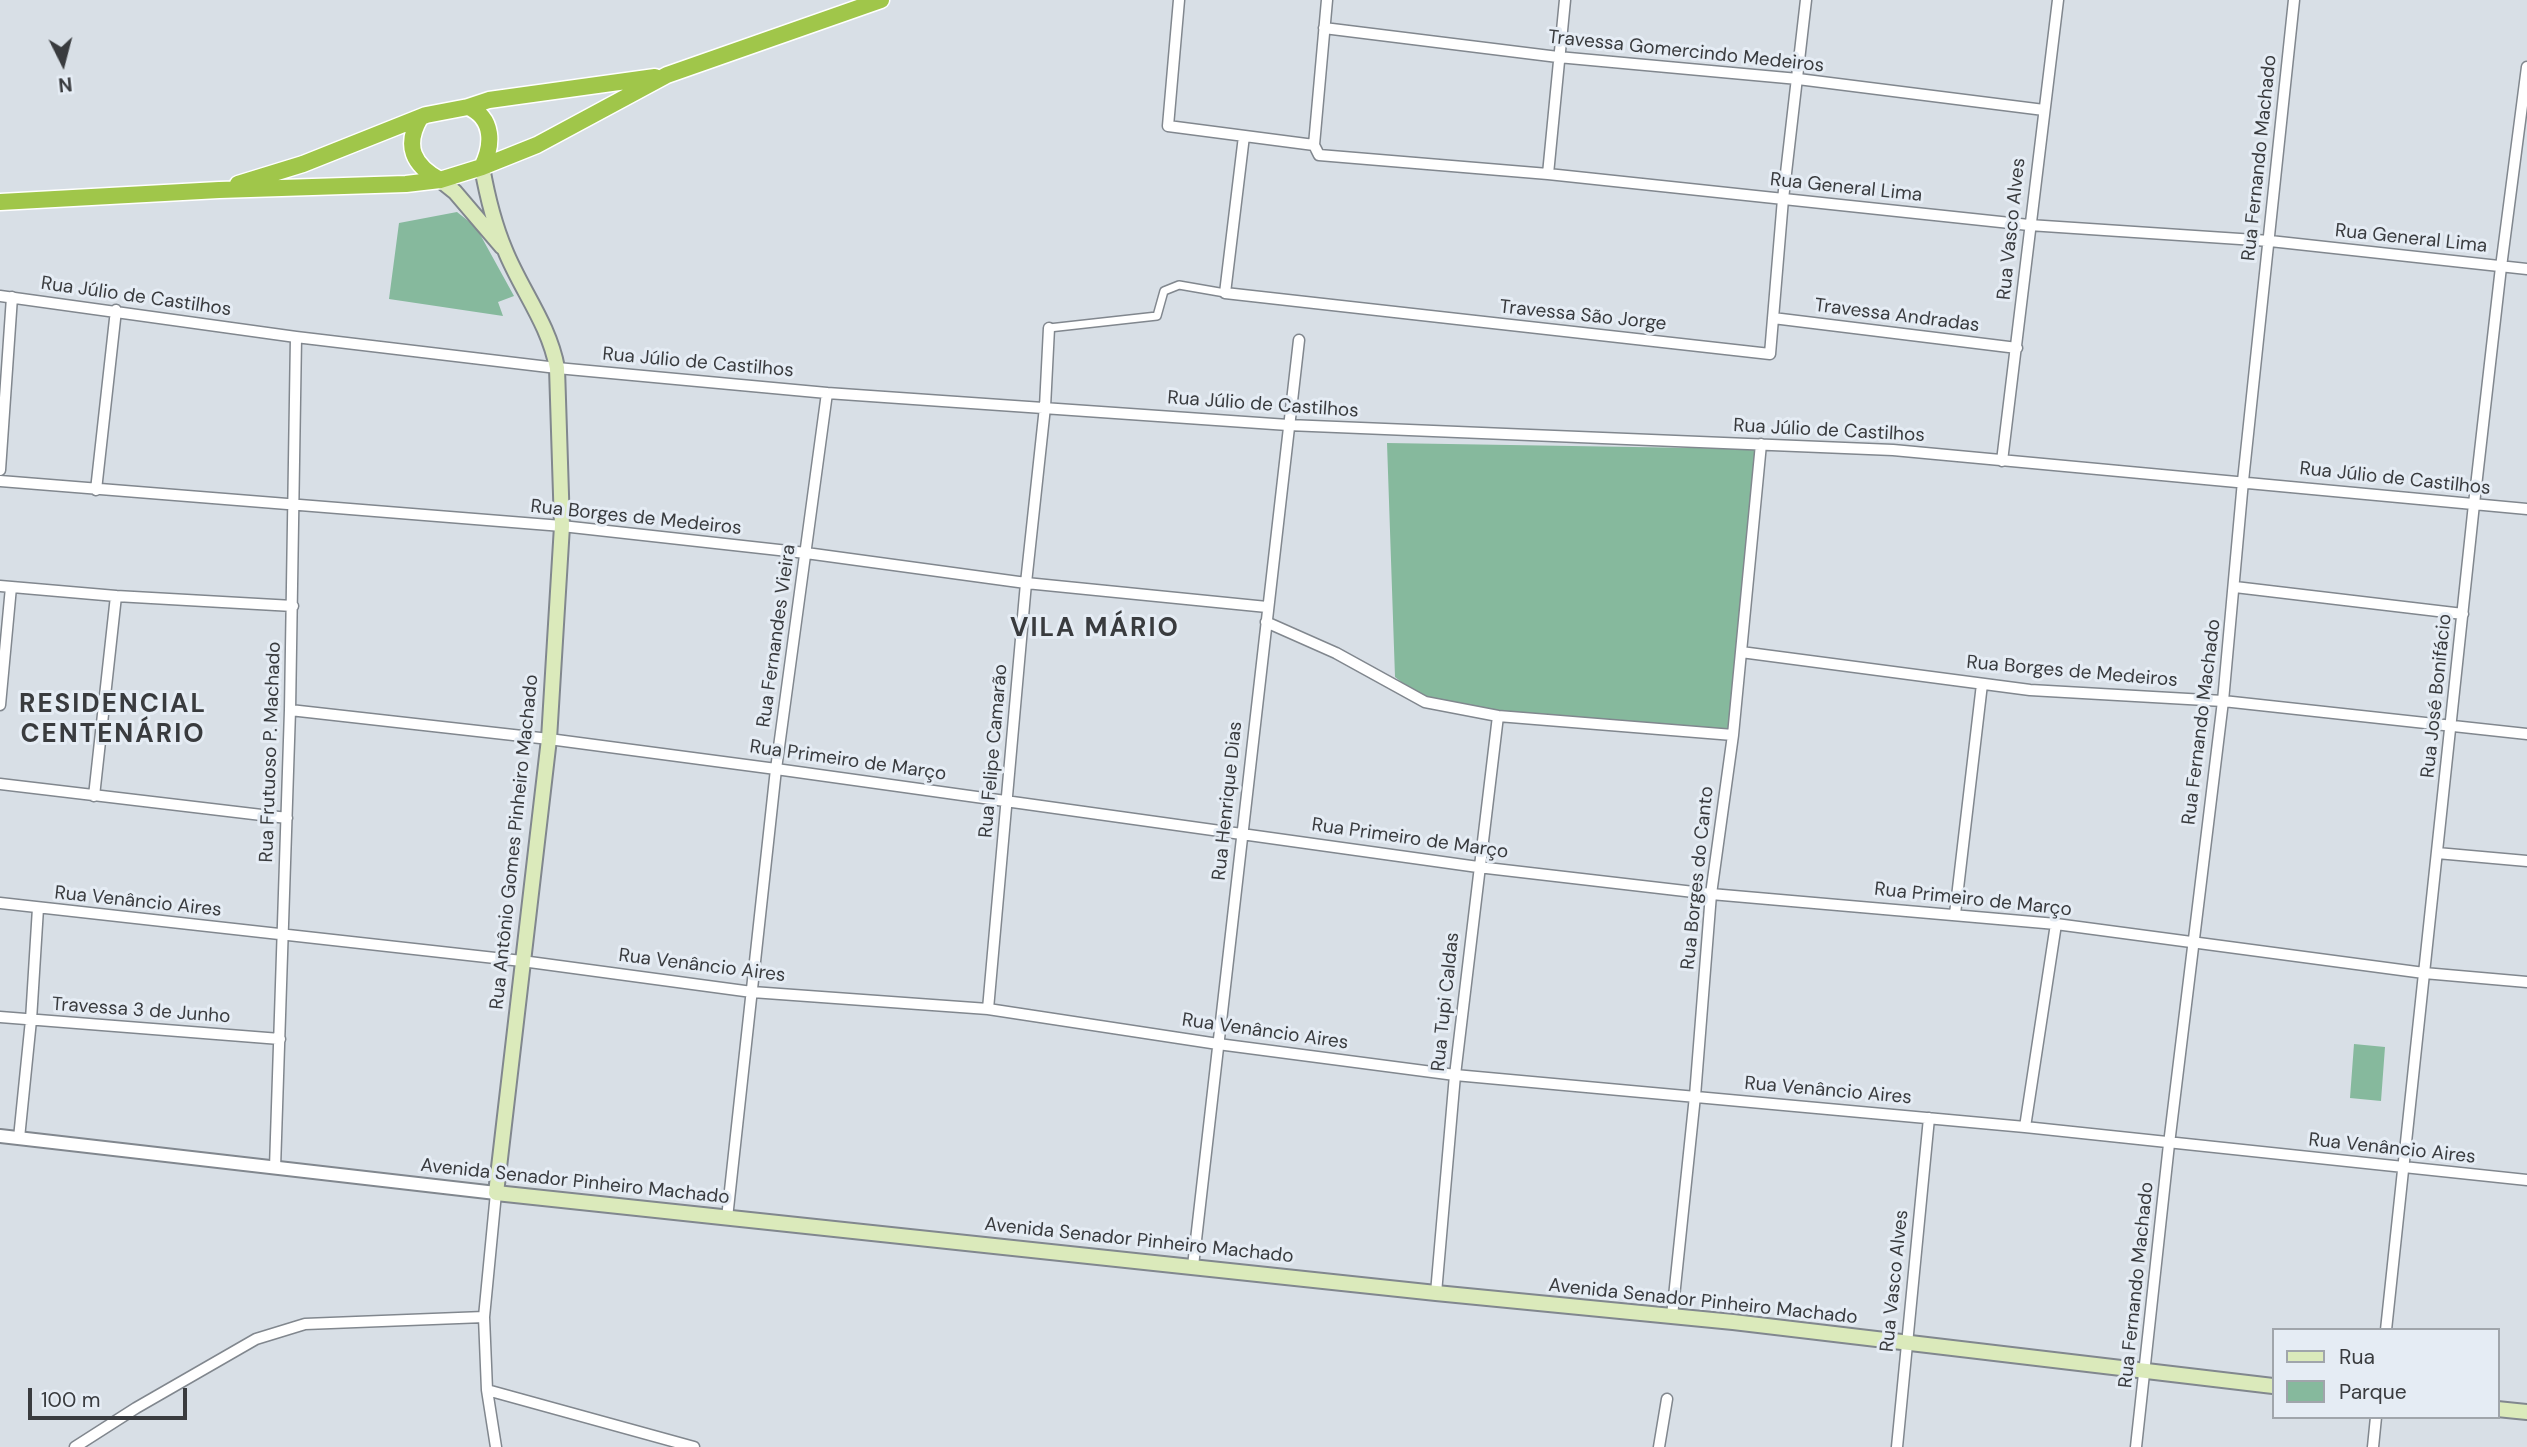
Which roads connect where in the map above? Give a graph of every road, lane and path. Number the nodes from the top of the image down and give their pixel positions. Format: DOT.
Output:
graph roads {
  1 [pos="881,0"];
  2 [pos="1179,0"];
  3 [pos="1327,0"];
  4 [pos="1565,0"];
  5 [pos="1806,0"];
  6 [pos="2058,0"];
  7 [pos="2294,0"];
  8 [pos="1324,27"];
  9 [pos="1558,57"];
  10 [pos="2527,67"];
  11 [pos="667,75"];
  12 [pos="1798,79"];
  13 [pos="468,107"];
  14 [pos="2044,110"];
  15 [pos="420,118"];
  16 [pos="1244,136"];
  17 [pos="1314,145"];
  18 [pos="482,167"];
  19 [pos="1548,174"];
  20 [pos="440,180"];
  21 [pos="219,190"];
  22 [pos="1783,199"];
  23 [pos="0,202"];
  24 [pos="2029,225"];
  25 [pos="2270,240"];
  26 [pos="505,250"];
  27 [pos="2501,267"];
  28 [pos="2527,269"];
  29 [pos="1225,293"];
  30 [pos="0,296"];
  31 [pos="12,297"];
  32 [pos="116,310"];
  33 [pos="1773,318"];
  34 [pos="1049,328"];
  35 [pos="296,337"];
  36 [pos="1299,340"];
  37 [pos="2017,348"];
  38 [pos="557,368"];
  39 [pos="827,393"];
  40 [pos="1045,407"];
  41 [pos="1288,425"];
  42 [pos="1761,444"];
  43 [pos="2002,461"];
  44 [pos="0,470"];
  45 [pos="0,481"];
  46 [pos="2244,481"];
  47 [pos="96,490"];
  48 [pos="2474,504"];
  49 [pos="292,506"];
  50 [pos="2527,509"];
  51 [pos="562,526"];
  52 [pos="806,553"];
  53 [pos="1026,583"];
  54 [pos="0,586"];
  55 [pos="11,587"];
  56 [pos="2235,587"];
  57 [pos="116,596"];
  58 [pos="293,606"];
  59 [pos="1267,607"];
  60 [pos="2463,614"];
  61 [pos="1266,622"];
  62 [pos="1741,652"];
  63 [pos="1982,684"];
  64 [pos="2224,701"];
  65 [pos="0,705"];
  66 [pos="290,710"];
  67 [pos="1498,716"];
  68 [pos="2452,726"];
  69 [pos="2527,734"];
  70 [pos="1733,735"];
  71 [pos="549,739"];
  72 [pos="776,769"];
  73 [pos="0,784"];
  74 [pos="94,796"];
  75 [pos="1007,800"];
  76 [pos="287,818"];
  77 [pos="1242,833"];
  78 [pos="2437,853"];
  79 [pos="2527,861"];
  80 [pos="1478,867"];
  81 [pos="1711,894"];
  82 [pos="0,903"];
  83 [pos="38,908"];
  84 [pos="1955,914"];
  85 [pos="2056,925"];
  86 [pos="284,936"];
  87 [pos="2193,943"];
  88 [pos="522,961"];
  89 [pos="2424,973"];
  90 [pos="2527,982"];
  91 [pos="752,992"];
  92 [pos="988,1009"];
  93 [pos="0,1017"];
  94 [pos="31,1020"];
  95 [pos="280,1038"];
  96 [pos="1218,1044"];
  97 [pos="1455,1075"];
  98 [pos="1695,1097"];
  99 [pos="1929,1118"];
  100 [pos="2025,1127"];
  101 [pos="0,1136"];
  102 [pos="19,1138"];
  103 [pos="2169,1144"];
  104 [pos="275,1168"];
  105 [pos="2403,1168"];
  106 [pos="2527,1180"];
  107 [pos="496,1193"];
  108 [pos="727,1218"];
  109 [pos="1193,1266"];
  110 [pos="1436,1293"];
  111 [pos="1672,1316"];
  112 [pos="484,1317"];
  113 [pos="2386,1328"];
  114 [pos="1905,1343"];
  115 [pos="2145,1372"];
  116 [pos="2272,1386"];
  117 [pos="487,1390"];
  118 [pos="1668,1399"];
  119 [pos="2499,1409"];
  120 [pos="2527,1412"];
  121 [pos="2376,1419"];
  122 [pos="75,1447"];
  123 [pos="496,1447"];
  124 [pos="694,1447"];
  125 [pos="1659,1447"];
  126 [pos="1896,1447"];
  127 [pos="2136,1447"];
  128 [pos="2373,1447"];
  1 -- 11 [label="highway"];
  2 -- 16 [label="street, Rua General Lima"];
  3 -- 8 [label="street"];
  4 -- 9 [label="street"];
  5 -- 12 [label="street"];
  6 -- 14 [label="street, Rua Vasco Alves"];
  7 -- 25 [label="street, Rua Fernando Machado"];
  8 -- 9 [label="street, Travessa Gomercindo Medeiros"];
  8 -- 17 [label="street"];
  9 -- 12 [label="street, Travessa Gomercindo Medeiros"];
  9 -- 19 [label="street"];
  10 -- 27 [label="street, Rua José Bonifácio"];
  11 -- 13 [label="highway"];
  11 -- 18 [label="highway"];
  12 -- 14 [label="street, Travessa Gomercindo Medeiros"];
  12 -- 22 [label="street"];
  13 -- 15 [label="highway"];
  13 -- 18 [label="highway"];
  14 -- 24 [label="street, Rua Vasco Alves"];
  15 -- 20 [label="highway"];
  15 -- 21 [label="highway"];
  16 -- 17 [label="street, Rua General Lima"];
  16 -- 29 [label="street"];
  17 -- 19 [label="street, Rua General Lima"];
  18 -- 20 [label="highway"];
  18 -- 26 [label="main road, Rua Antônio Gomes Pinheiro Machado"];
  19 -- 22 [label="street, Rua General Lima"];
  20 -- 21 [label="highway"];
  20 -- 26 [label="main road, Rua Antônio Gomes Pinheiro Machado"];
  21 -- 23 [label="highway"];
  22 -- 24 [label="street, Rua General Lima"];
  22 -- 33 [label="street"];
  24 -- 25 [label="street, Rua General Lima"];
  24 -- 37 [label="street, Rua Vasco Alves"];
  25 -- 27 [label="street, Rua General Lima"];
  25 -- 46 [label="street, Rua Fernando Machado"];
  26 -- 38 [label="main road, Rua Antônio Gomes Pinheiro Machado"];
  27 -- 28 [label="street, Rua General Lima"];
  27 -- 48 [label="street, Rua José Bonifácio"];
  29 -- 33 [label="street, Travessa São Jorge"];
  29 -- 34 [label="street"];
  30 -- 31 [label="street, Rua Júlio de Castilhos"];
  31 -- 32 [label="street, Rua Júlio de Castilhos"];
  31 -- 44 [label="street"];
  32 -- 35 [label="street, Rua Júlio de Castilhos"];
  32 -- 47 [label="street"];
  33 -- 37 [label="street, Travessa Andradas"];
  34 -- 40 [label="street, Rua Felipe Camarão"];
  35 -- 38 [label="street, Rua Júlio de Castilhos"];
  35 -- 49 [label="street, Rua Frutuoso P. Machado"];
  36 -- 41 [label="street, Rua Henrique Dias"];
  37 -- 43 [label="street, Rua Vasco Alves"];
  38 -- 39 [label="street, Rua Júlio de Castilhos"];
  38 -- 51 [label="main road, Rua Antônio Gomes Pinheiro Machado"];
  39 -- 40 [label="street, Rua Júlio de Castilhos"];
  39 -- 52 [label="street, Rua Fernandes Vieira"];
  40 -- 41 [label="street, Rua Júlio de Castilhos"];
  40 -- 53 [label="street, Rua Felipe Camarão"];
  41 -- 42 [label="street, Rua Júlio de Castilhos"];
  41 -- 59 [label="street, Rua Henrique Dias"];
  42 -- 43 [label="street, Rua Júlio de Castilhos"];
  42 -- 62 [label="street, Rua Borges do Canto"];
  43 -- 46 [label="street, Rua Júlio de Castilhos"];
  45 -- 47 [label="street, Rua Borges de Medeiros"];
  46 -- 48 [label="street, Rua Júlio de Castilhos"];
  46 -- 56 [label="street, Rua Fernando Machado"];
  47 -- 49 [label="street, Rua Borges de Medeiros"];
  48 -- 50 [label="street, Rua Júlio de Castilhos"];
  48 -- 60 [label="street, Rua José Bonifácio"];
  49 -- 51 [label="street, Rua Borges de Medeiros"];
  49 -- 58 [label="street, Rua Frutuoso P. Machado"];
  51 -- 52 [label="street, Rua Borges de Medeiros"];
  51 -- 71 [label="main road, Rua Antônio Gomes Pinheiro Machado"];
  52 -- 53 [label="street, Rua Borges de Medeiros"];
  52 -- 72 [label="street, Rua Fernandes Vieira"];
  53 -- 59 [label="street, Rua Borges de Medeiros"];
  53 -- 75 [label="street, Rua Felipe Camarão"];
  54 -- 55 [label="street"];
  55 -- 57 [label="street"];
  55 -- 65 [label="street"];
  56 -- 60 [label="street"];
  56 -- 64 [label="street, Rua Fernando Machado"];
  57 -- 58 [label="street"];
  57 -- 74 [label="street"];
  58 -- 66 [label="street, Rua Frutuoso P. Machado"];
  59 -- 61 [label="street, Rua Henrique Dias"];
  60 -- 68 [label="street, Rua José Bonifácio"];
  61 -- 67 [label="street"];
  61 -- 77 [label="street, Rua Henrique Dias"];
  62 -- 63 [label="street, Rua Borges de Medeiros"];
  62 -- 70 [label="street, Rua Borges do Canto"];
  63 -- 64 [label="street, Rua Borges de Medeiros"];
  63 -- 84 [label="street"];
  64 -- 68 [label="street, Rua Borges de Medeiros"];
  64 -- 87 [label="street, Rua Fernando Machado"];
  66 -- 71 [label="street, Rua Primeiro de Março"];
  66 -- 76 [label="street, Rua Frutuoso P. Machado"];
  67 -- 70 [label="street"];
  67 -- 80 [label="street, Rua Tupi Caldas"];
  68 -- 69 [label="street, Rua Borges de Medeiros"];
  68 -- 78 [label="street, Rua José Bonifácio"];
  70 -- 81 [label="street, Rua Borges do Canto"];
  71 -- 72 [label="street, Rua Primeiro de Março"];
  71 -- 88 [label="main road, Rua Antônio Gomes Pinheiro Machado"];
  72 -- 75 [label="street, Rua Primeiro de Março"];
  72 -- 91 [label="street, Rua Fernandes Vieira"];
  73 -- 74 [label="street"];
  74 -- 76 [label="street"];
  75 -- 77 [label="street, Rua Primeiro de Março"];
  75 -- 92 [label="street, Rua Felipe Camarão"];
  76 -- 86 [label="street, Rua Frutuoso P. Machado"];
  77 -- 80 [label="street, Rua Primeiro de Março"];
  77 -- 96 [label="street, Rua Henrique Dias"];
  78 -- 79 [label="street"];
  78 -- 89 [label="street, Rua José Bonifácio"];
  80 -- 81 [label="street, Rua Primeiro de Março"];
  80 -- 97 [label="street, Rua Tupi Caldas"];
  81 -- 84 [label="street, Rua Primeiro de Março"];
  81 -- 98 [label="street, Rua Borges do Canto"];
  82 -- 83 [label="street, Rua Venâncio Aires"];
  83 -- 86 [label="street, Rua Venâncio Aires"];
  83 -- 94 [label="street"];
  84 -- 85 [label="street, Rua Primeiro de Março"];
  85 -- 87 [label="street, Rua Primeiro de Março"];
  85 -- 100 [label="street"];
  86 -- 88 [label="street, Rua Venâncio Aires"];
  86 -- 95 [label="street, Rua Frutuoso P. Machado"];
  87 -- 89 [label="street, Rua Primeiro de Março"];
  87 -- 103 [label="street, Rua Fernando Machado"];
  88 -- 91 [label="street, Rua Venâncio Aires"];
  88 -- 107 [label="main road, Rua Antônio Gomes Pinheiro Machado"];
  89 -- 90 [label="street, Rua Primeiro de Março"];
  89 -- 105 [label="street, Rua José Bonifácio"];
  91 -- 92 [label="street, Rua Venâncio Aires"];
  91 -- 108 [label="street, Rua Fernandes Vieira"];
  92 -- 96 [label="street, Rua Venâncio Aires"];
  93 -- 94 [label="street, Travessa 3 de Junho"];
  94 -- 95 [label="street, Travessa 3 de Junho"];
  94 -- 102 [label="street"];
  95 -- 104 [label="street, Rua Frutuoso P. Machado"];
  96 -- 97 [label="street, Rua Venâncio Aires"];
  96 -- 109 [label="street, Rua Henrique Dias"];
  97 -- 98 [label="street, Rua Venâncio Aires"];
  97 -- 110 [label="street, Rua Tupi Caldas"];
  98 -- 99 [label="street, Rua Venâncio Aires"];
  98 -- 111 [label="street, Rua Borges do Canto"];
  99 -- 100 [label="street, Rua Venâncio Aires"];
  99 -- 114 [label="street, Rua Vasco Alves"];
  100 -- 103 [label="street, Rua Venâncio Aires"];
  101 -- 102 [label="street, Avenida Senador Pinheiro Machado"];
  102 -- 104 [label="street, Avenida Senador Pinheiro Machado"];
  103 -- 105 [label="street, Rua Venâncio Aires"];
  103 -- 115 [label="street, Rua Fernando Machado"];
  104 -- 107 [label="street, Avenida Senador Pinheiro Machado"];
  105 -- 106 [label="street, Rua Venâncio Aires"];
  105 -- 113 [label="street, Rua José Bonifácio"];
  107 -- 108 [label="main road, Avenida Senador Pinheiro Machado"];
  107 -- 112 [label="street, Rua Antônio Gomes Pinheiro Machado"];
  108 -- 109 [label="main road, Avenida Senador Pinheiro Machado"];
  109 -- 110 [label="main road, Avenida Senador Pinheiro Machado"];
  110 -- 111 [label="main road, Avenida Senador Pinheiro Machado"];
  111 -- 114 [label="main road, Avenida Senador Pinheiro Machado"];
  112 -- 117 [label="street, Rua Antônio Gomes Pinheiro Machado"];
  112 -- 122 [label="street"];
  114 -- 115 [label="main road, Avenida Senador Pinheiro Machado"];
  114 -- 126 [label="street, Rua Vasco Alves"];
  115 -- 116 [label="main road, Avenida Senador Pinheiro Machado"];
  115 -- 127 [label="street, Rua Fernando Machado"];
  117 -- 123 [label="street, Rua Antônio Gomes Pinheiro Machado"];
  117 -- 124 [label="street"];
  118 -- 125 [label="street"];
  119 -- 120 [label="main road"];
  121 -- 128 [label="street"];
}
